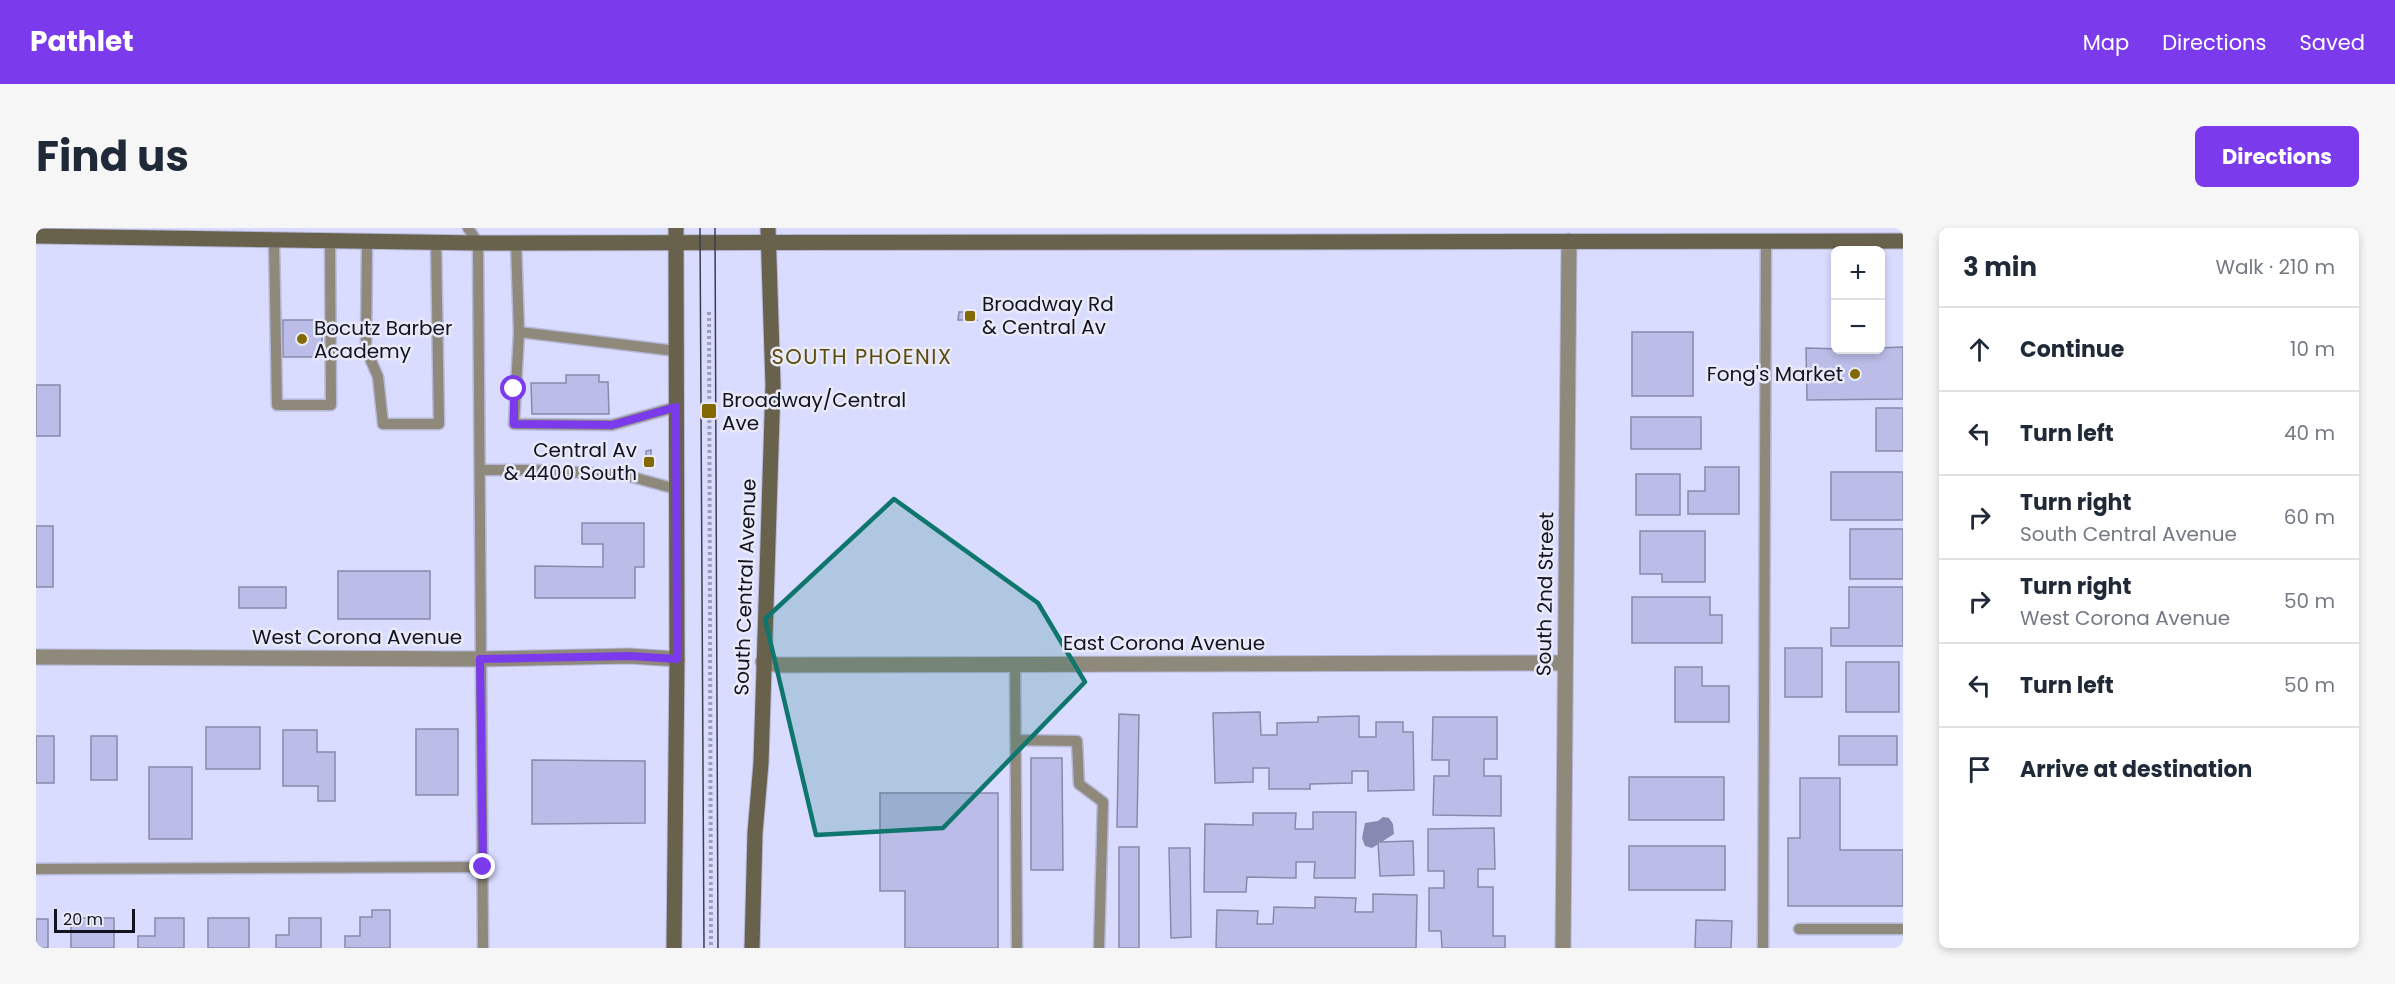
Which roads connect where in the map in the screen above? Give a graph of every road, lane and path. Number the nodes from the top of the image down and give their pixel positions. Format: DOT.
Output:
graph roads {
  1 [pos="468,228"];
  2 [pos="676,235"];
  3 [pos="768,235"];
  4 [pos="36,236"];
  5 [pos="274,240"];
  6 [pos="1766,240"];
  7 [pos="1903,240"];
  8 [pos="330,241"];
  9 [pos="1569,241"];
  10 [pos="367,242"];
  11 [pos="436,243"];
  12 [pos="478,243"];
  13 [pos="516,243"];
  14 [pos="709,312"];
  15 [pos="519,332"];
  16 [pos="676,351"];
  17 [pos="676,407"];
  18 [pos="480,470"];
  19 [pos="676,489"];
  20 [pos="36,657"];
  21 [pos="480,659"];
  22 [pos="677,659"];
  23 [pos="763,662"];
  24 [pos="1565,663"];
  25 [pos="1015,664"];
  26 [pos="1016,740"];
  27 [pos="483,867"];
  28 [pos="36,869"];
  29 [pos="1799,929"];
  30 [pos="1903,929"];
  31 [pos="483,948"];
  32 [pos="674,948"];
  33 [pos="711,948"];
  34 [pos="752,948"];
  35 [pos="1017,948"];
  36 [pos="1099,948"];
  37 [pos="1563,948"];
  38 [pos="1763,948"];
  1 -- 12 [label="lane"];
  2 -- 3 [label="main road"];
  2 -- 13 [label="main road"];
  2 -- 16 [label="main road"];
  3 -- 9 [label="main road"];
  3 -- 23 [label="main road, South Central Avenue"];
  4 -- 5 [label="main road"];
  5 -- 8 [label="main road"];
  5 -- 8 [label="lane"];
  6 -- 7 [label="main road"];
  6 -- 9 [label="main road"];
  6 -- 38 [label="lane"];
  8 -- 10 [label="main road"];
  9 -- 24 [label="street, South 2nd Street"];
  10 -- 11 [label="main road"];
  10 -- 11 [label="lane"];
  11 -- 12 [label="main road"];
  12 -- 13 [label="main road"];
  12 -- 18 [label="lane"];
  13 -- 15 [label="lane"];
  14 -- 33 [label="path"];
  15 -- 16 [label="lane"];
  15 -- 17 [label="lane"];
  16 -- 17 [label="main road"];
  17 -- 19 [label="main road"];
  18 -- 19 [label="lane"];
  18 -- 21 [label="lane"];
  19 -- 22 [label="main road"];
  20 -- 21 [label="street, West Corona Avenue"];
  21 -- 22 [label="street, West Corona Avenue"];
  21 -- 27 [label="lane"];
  22 -- 32 [label="main road"];
  23 -- 25 [label="street, East Corona Avenue"];
  23 -- 34 [label="main road, South Central Avenue"];
  24 -- 25 [label="street, East Corona Avenue"];
  24 -- 37 [label="street, South 2nd Street"];
  25 -- 26 [label="lane"];
  26 -- 35 [label="lane"];
  26 -- 36 [label="lane"];
  27 -- 28 [label="lane"];
  27 -- 31 [label="lane"];
  29 -- 30 [label="lane"];
}
